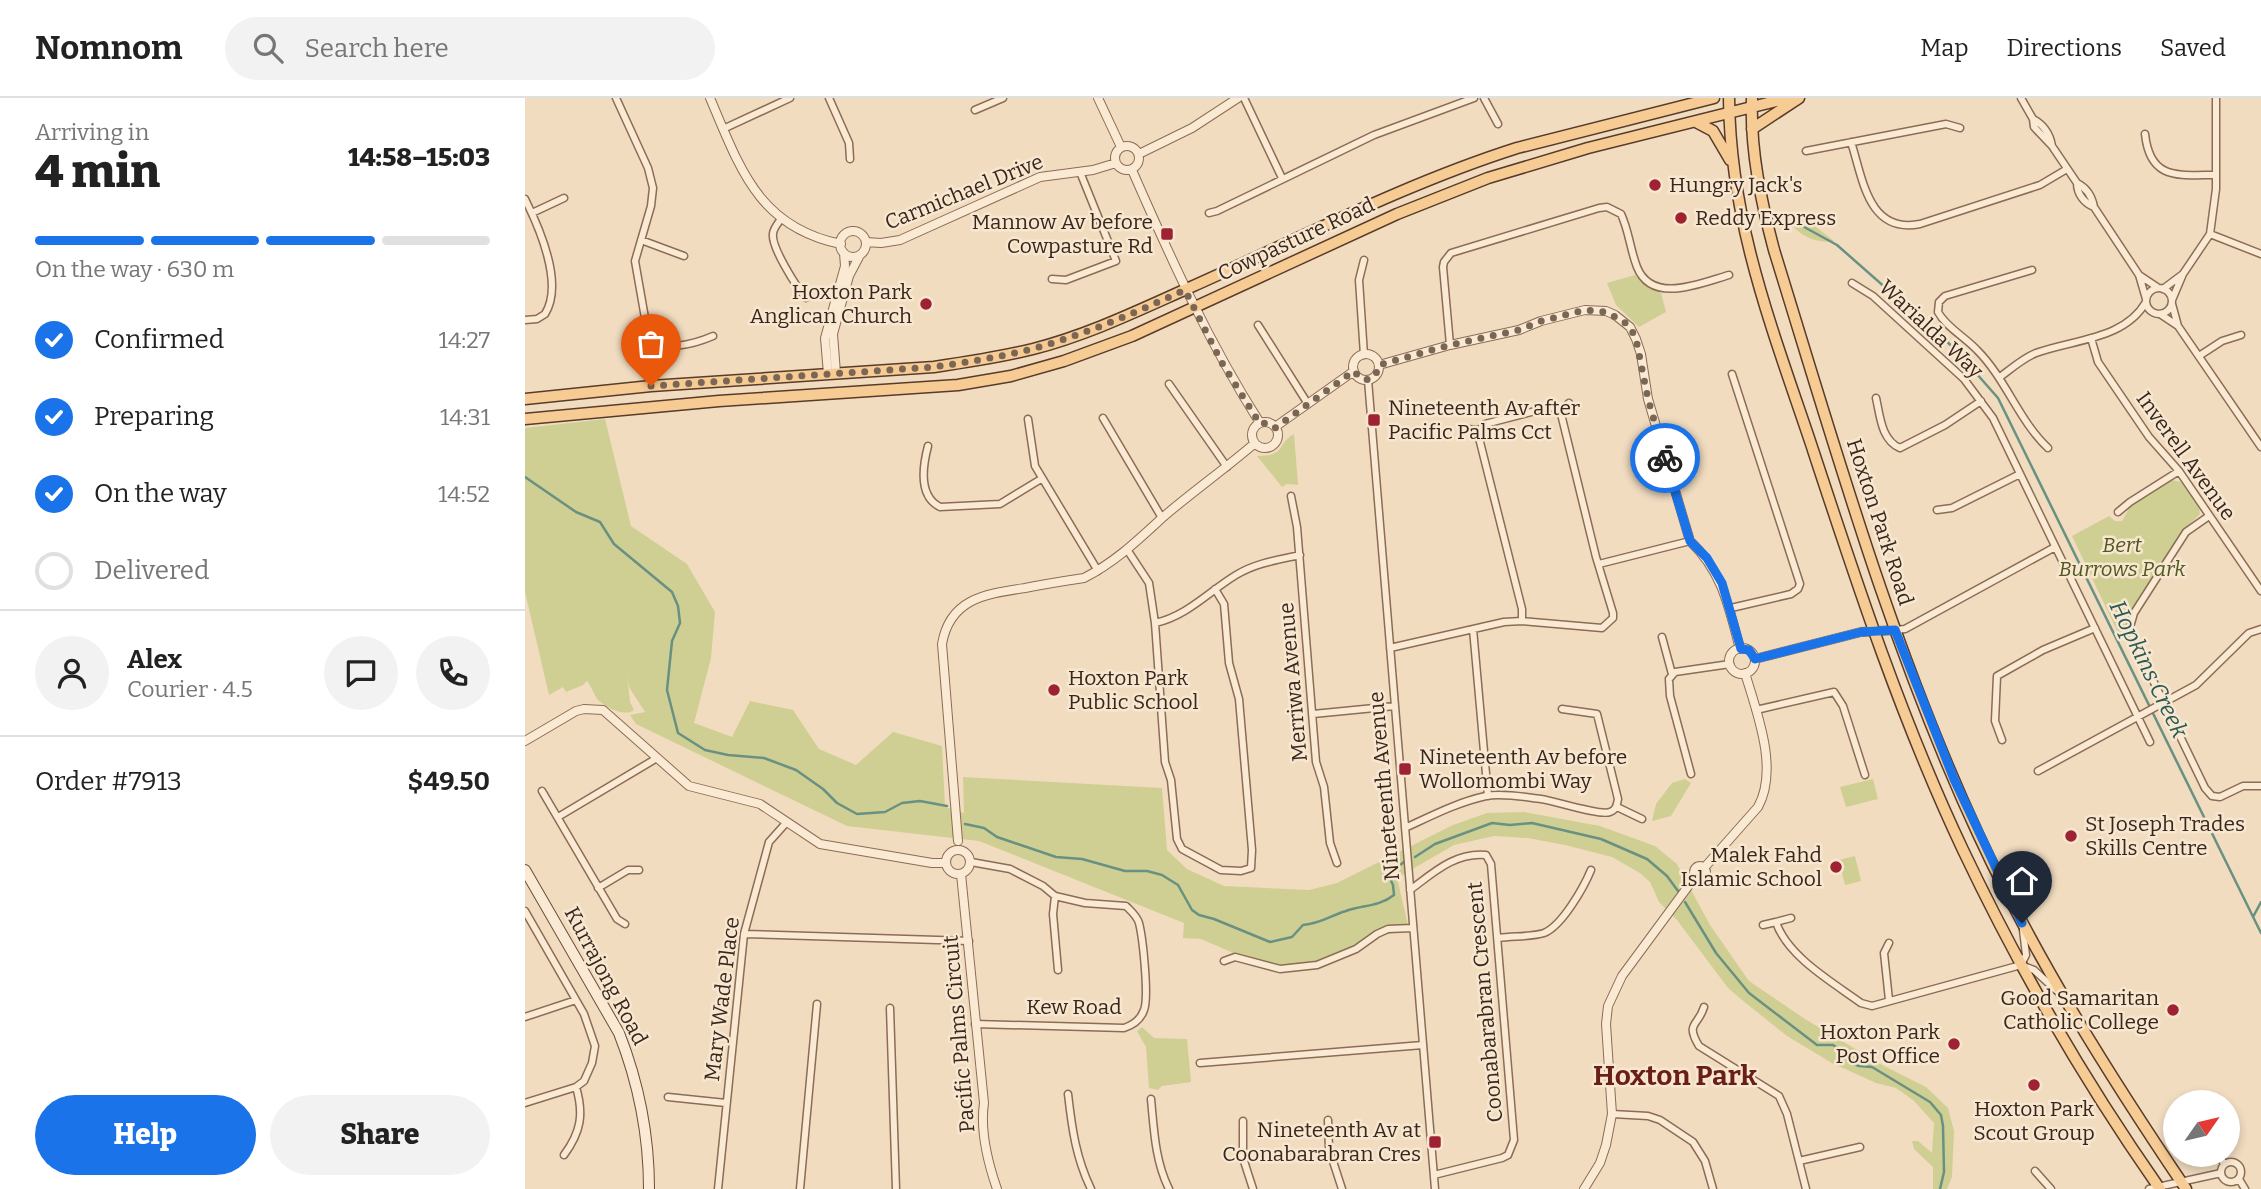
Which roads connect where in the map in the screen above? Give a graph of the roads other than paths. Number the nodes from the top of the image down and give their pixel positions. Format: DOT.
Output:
graph roads {
  1 [pos="616,98"];
  2 [pos="710,98"];
  3 [pos="790,98"];
  4 [pos="829,98"];
  5 [pos="1003,98"];
  6 [pos="1098,98"];
  7 [pos="1238,98"];
  8 [pos="1244,98"];
  9 [pos="1474,98"];
  10 [pos="1484,98"];
  11 [pos="1683,98"];
  12 [pos="1714,98"];
  13 [pos="1730,98"];
  14 [pos="1788,98"];
  15 [pos="1798,98"];
  16 [pos="2021,98"];
  17 [pos="2216,98"];
  18 [pos="1751,102"];
  19 [pos="975,110"];
  20 [pos="1730,111"];
  21 [pos="1653,114"];
  22 [pos="1696,122"];
  23 [pos="1498,124"];
  24 [pos="1960,128"];
  25 [pos="723,129"];
  26 [pos="1752,130"];
  27 [pos="2145,134"];
  28 [pos="1851,142"];
  29 [pos="1121,147"];
  30 [pos="1806,151"];
  31 [pos="1139,154"];
  32 [pos="850,159"];
  33 [pos="1116,163"];
  34 [pos="1733,166"];
  35 [pos="2067,169"];
  36 [pos="1132,170"];
  37 [pos="1080,172"];
  38 [pos="2214,175"];
  39 [pos="1282,178"];
  40 [pos="564,198"];
  41 [pos="525,199"];
  42 [pos="532,213"];
  43 [pos="1209,213"];
  44 [pos="781,219"];
  45 [pos="2210,234"];
  46 [pos="641,240"];
  47 [pos="866,242"];
  48 [pos="842,248"];
  49 [pos="2261,254"];
  50 [pos="860,255"];
  51 [pos="684,256"];
  52 [pos="1364,260"];
  53 [pos="2032,270"];
  54 [pos="2183,274"];
  55 [pos="1729,275"];
  56 [pos="2139,275"];
  57 [pos="1052,279"];
  58 [pos="1852,283"];
  59 [pos="2161,288"];
  60 [pos="1185,290"];
  61 [pos="806,298"];
  62 [pos="2146,300"];
  63 [pos="2172,302"];
  64 [pos="1195,307"];
  65 [pos="2158,314"];
  66 [pos="2136,317"];
  67 [pos="525,320"];
  68 [pos="1258,325"];
  69 [pos="2178,326"];
  70 [pos="2241,335"];
  71 [pos="713,336"];
  72 [pos="2091,338"];
  73 [pos="1450,345"];
  74 [pos="1364,355"];
  75 [pos="2199,356"];
  76 [pos="1379,365"];
  77 [pos="1354,371"];
  78 [pos="832,373"];
  79 [pos="1732,374"];
  80 [pos="2000,377"];
  81 [pos="1368,380"];
  82 [pos="1169,384"];
  83 [pos="525,398"];
  84 [pos="1875,398"];
  85 [pos="1981,401"];
  86 [pos="1569,403"];
  87 [pos="1308,404"];
  88 [pos="1560,412"];
  89 [pos="1103,418"];
  90 [pos="525,419"];
  91 [pos="1028,419"];
  92 [pos="1260,424"];
  93 [pos="1275,428"];
  94 [pos="1466,429"];
  95 [pos="1480,430"];
  96 [pos="1255,443"];
  97 [pos="928,446"];
  98 [pos="2261,447"];
  99 [pos="2048,448"];
  100 [pos="1227,467"];
  101 [pos="2179,471"];
  102 [pos="2019,474"];
  103 [pos="1041,479"];
  104 [pos="1291,496"];
  105 [pos="1937,510"];
  106 [pos="2118,512"];
  107 [pos="2210,516"];
  108 [pos="1162,518"];
  109 [pos="1690,541"];
  110 [pos="2055,547"];
  111 [pos="1128,551"];
  112 [pos="1300,555"];
  113 [pos="1599,564"];
  114 [pos="1097,571"];
  115 [pos="1215,589"];
  116 [pos="2261,592"];
  117 [pos="1731,608"];
  118 [pos="1522,621"];
  119 [pos="1155,623"];
  120 [pos="2095,628"];
  121 [pos="1473,629"];
  122 [pos="2261,629"];
  123 [pos="1895,630"];
  124 [pos="1873,631"];
  125 [pos="1662,638"];
  126 [pos="1390,648"];
  127 [pos="1741,649"];
  128 [pos="1755,659"];
  129 [pos="1730,664"];
  130 [pos="1745,673"];
  131 [pos="1672,674"];
  132 [pos="2165,702"];
  133 [pos="1395,706"];
  134 [pos="1562,709"];
  135 [pos="1756,710"];
  136 [pos="1313,714"];
  137 [pos="2138,717"];
  138 [pos="2002,740"];
  139 [pos="525,741"];
  140 [pos="2150,742"];
  141 [pos="657,758"];
  142 [pos="2038,771"];
  143 [pos="1691,774"];
  144 [pos="1865,775"];
  145 [pos="2261,786"];
  146 [pos="542,791"];
  147 [pos="1488,796"];
  148 [pos="1617,807"];
  149 [pos="558,817"];
  150 [pos="1642,819"];
  151 [pos="786,823"];
  152 [pos="1405,828"];
  153 [pos="958,846"];
  154 [pos="971,862"];
  155 [pos="946,863"];
  156 [pos="1337,863"];
  157 [pos="525,870"];
  158 [pos="639,870"];
  159 [pos="1591,870"];
  160 [pos="961,874"];
  161 [pos="598,888"];
  162 [pos="1410,890"];
  163 [pos="1055,896"];
  164 [pos="525,911"];
  165 [pos="1791,918"];
  166 [pos="1776,922"];
  167 [pos="2022,923"];
  168 [pos="625,924"];
  169 [pos="1763,925"];
  170 [pos="534,927"];
  171 [pos="1412,928"];
  172 [pos="525,930"];
  173 [pos="744,934"];
  174 [pos="1499,937"];
  175 [pos="969,941"];
  176 [pos="1889,943"];
  177 [pos="1224,961"];
  178 [pos="2021,965"];
  179 [pos="1058,970"];
  180 [pos="2064,999"];
  181 [pos="576,1000"];
  182 [pos="1889,1000"];
  183 [pos="817,1004"];
  184 [pos="1704,1007"];
  185 [pos="890,1008"];
  186 [pos="525,1017"];
  187 [pos="975,1024"];
  188 [pos="1423,1045"];
  189 [pos="1200,1063"];
  190 [pos="576,1087"];
  191 [pos="1068,1094"];
  192 [pos="668,1097"];
  193 [pos="1151,1100"];
  194 [pos="525,1103"];
  195 [pos="726,1103"];
  196 [pos="1612,1114"];
  197 [pos="1328,1120"];
  198 [pos="1243,1121"];
  199 [pos="1860,1147"];
  200 [pos="564,1155"];
  201 [pos="1799,1161"];
  202 [pos="2223,1167"];
  203 [pos="2240,1167"];
  204 [pos="2035,1171"];
  205 [pos="2221,1173"];
  206 [pos="1434,1175"];
  207 [pos="2237,1183"];
  208 [pos="2184,1185"];
  209 [pos="2156,1188"];
  210 [pos="649,1189"];
  211 [pos="718,1189"];
  212 [pos="800,1189"];
  213 [pos="896,1189"];
  214 [pos="997,1189"];
  215 [pos="1091,1189"];
  216 [pos="1169,1189"];
  217 [pos="1253,1189"];
  218 [pos="1342,1189"];
  219 [pos="1435,1189"];
  220 [pos="1584,1189"];
  221 [pos="1713,1189"];
  222 [pos="1806,1189"];
  223 [pos="2050,1189"];
  224 [pos="2245,1189"];
  1 -- 46 [label="street"];
  2 -- 25 [label="street"];
  3 -- 25 [label="street"];
  4 -- 32 [label="street"];
  5 -- 19 [label="street"];
  6 -- 29 [label="street"];
  7 -- 31 [label="street"];
  8 -- 39 [label="street"];
  9 -- 39 [label="street"];
  10 -- 23 [label="street"];
  11 -- 21 [label="main road"];
  12 -- 21 [label="main road, Cowpasture Road"];
  13 -- 20 [label="main road, Hoxton Park Road"];
  14 -- 18 [label="main road, Cowpasture Road"];
  15 -- 26 [label="main road"];
  16 -- 35 [label="street"];
  17 -- 38 [label="street"];
  18 -- 20 [label="main road, Cowpasture Road"];
  18 -- 26 [label="main road, Hoxton Park Road"];
  20 -- 22 [label="main road, Cowpasture Road"];
  20 -- 34 [label="main road, Hoxton Park Road"];
  21 -- 60 [label="main road, Cowpasture Road"];
  22 -- 34 [label="main road"];
  22 -- 64 [label="main road, Cowpasture Road"];
  24 -- 28 [label="street"];
  25 -- 44 [label="street"];
  26 -- 123 [label="main road, Hoxton Park Road"];
  27 -- 38 [label="street"];
  28 -- 30 [label="street"];
  28 -- 35 [label="street"];
  29 -- 31 [label="street"];
  29 -- 33 [label="street"];
  31 -- 36 [label="street"];
  33 -- 36 [label="street"];
  33 -- 37 [label="street, Carmichael Drive"];
  34 -- 124 [label="main road, Hoxton Park Road"];
  35 -- 56 [label="street"];
  36 -- 60 [label="street"];
  37 -- 47 [label="street, Carmichael Drive"];
  37 -- 57 [label="street"];
  38 -- 45 [label="street"];
  39 -- 43 [label="street"];
  40 -- 42 [label="street"];
  41 -- 42 [label="street"];
  42 -- 67 [label="street"];
  44 -- 48 [label="street"];
  44 -- 61 [label="street"];
  45 -- 49 [label="street"];
  45 -- 54 [label="street"];
  46 -- 51 [label="street"];
  46 -- 71 [label="street"];
  47 -- 48 [label="street"];
  47 -- 50 [label="street"];
  48 -- 50 [label="street"];
  48 -- 78 [label="street"];
  50 -- 78 [label="street"];
  52 -- 74 [label="street"];
  53 -- 80 [label="street"];
  54 -- 59 [label="street"];
  54 -- 63 [label="street"];
  55 -- 73 [label="street"];
  56 -- 59 [label="street"];
  56 -- 62 [label="street"];
  58 -- 85 [label="street, Warialda Way"];
  59 -- 62 [label="street"];
  59 -- 63 [label="street"];
  60 -- 64 [label="street"];
  60 -- 78 [label="main road, Cowpasture Road"];
  62 -- 65 [label="street"];
  62 -- 66 [label="street"];
  63 -- 65 [label="street"];
  63 -- 69 [label="street"];
  64 -- 90 [label="main road, Cowpasture Road"];
  64 -- 92 [label="street"];
  65 -- 66 [label="street"];
  65 -- 69 [label="street"];
  66 -- 72 [label="street"];
  68 -- 87 [label="street"];
  69 -- 75 [label="street"];
  70 -- 75 [label="street"];
  72 -- 80 [label="street"];
  72 -- 101 [label="street, Inverell Avenue"];
  73 -- 76 [label="street"];
  73 -- 109 [label="street"];
  74 -- 76 [label="street"];
  74 -- 77 [label="street"];
  75 -- 98 [label="street"];
  76 -- 81 [label="street"];
  77 -- 81 [label="street"];
  77 -- 87 [label="street"];
  78 -- 83 [label="main road, Cowpasture Road"];
  79 -- 117 [label="street"];
  80 -- 99 [label="street"];
  81 -- 126 [label="street, Nineteenth Avenue"];
  82 -- 100 [label="street"];
  84 -- 85 [label="street"];
  85 -- 102 [label="street, Warialda Way"];
  86 -- 88 [label="street"];
  87 -- 93 [label="street"];
  88 -- 95 [label="street"];
  88 -- 113 [label="street"];
  89 -- 108 [label="street"];
  91 -- 103 [label="street"];
  92 -- 93 [label="street"];
  92 -- 96 [label="street"];
  93 -- 96 [label="street"];
  94 -- 95 [label="street"];
  95 -- 118 [label="street"];
  96 -- 100 [label="street"];
  97 -- 103 [label="street"];
  100 -- 108 [label="street"];
  101 -- 106 [label="street"];
  101 -- 107 [label="street, Inverell Avenue"];
  102 -- 105 [label="street"];
  102 -- 110 [label="street, Warialda Way"];
  103 -- 114 [label="street"];
  104 -- 112 [label="street, Merriwa Avenue"];
  107 -- 116 [label="street, Inverell Avenue"];
  107 -- 132 [label="street"];
  108 -- 111 [label="street"];
  109 -- 113 [label="street"];
  109 -- 117 [label="street"];
  110 -- 120 [label="street, Warialda Way"];
  110 -- 123 [label="street"];
  111 -- 114 [label="street"];
  111 -- 119 [label="street"];
  112 -- 115 [label="street"];
  112 -- 136 [label="street, Merriwa Avenue"];
  113 -- 118 [label="street"];
  114 -- 153 [label="street"];
  115 -- 119 [label="street"];
  115 -- 119 [label="street"];
  117 -- 127 [label="street"];
  118 -- 121 [label="street"];
  120 -- 137 [label="street, Warialda Way"];
  120 -- 138 [label="street"];
  121 -- 126 [label="street"];
  121 -- 147 [label="street"];
  122 -- 132 [label="street"];
  123 -- 124 [label="street"];
  123 -- 167 [label="main road, Hoxton Park Road"];
  124 -- 128 [label="street"];
  124 -- 178 [label="main road, Hoxton Park Road"];
  125 -- 131 [label="street"];
  126 -- 133 [label="street, Nineteenth Avenue"];
  127 -- 128 [label="street"];
  127 -- 129 [label="street"];
  128 -- 130 [label="street"];
  129 -- 130 [label="street"];
  129 -- 131 [label="street"];
  130 -- 135 [label="street"];
  131 -- 143 [label="street"];
  132 -- 137 [label="street"];
  132 -- 145 [label="street"];
  133 -- 136 [label="street"];
  133 -- 152 [label="street, Nineteenth Avenue"];
  134 -- 148 [label="street"];
  135 -- 144 [label="street"];
  135 -- 196 [label="street"];
  136 -- 156 [label="street, Merriwa Avenue"];
  137 -- 140 [label="street, Warialda Way"];
  137 -- 142 [label="street"];
  139 -- 141 [label="street"];
  141 -- 149 [label="street"];
  141 -- 151 [label="street"];
  146 -- 149 [label="street"];
  147 -- 148 [label="street"];
  147 -- 152 [label="street"];
  148 -- 150 [label="street"];
  149 -- 161 [label="street"];
  151 -- 155 [label="street"];
  151 -- 173 [label="street, Mary Wade Place"];
  152 -- 162 [label="street, Nineteenth Avenue"];
  153 -- 154 [label="street"];
  153 -- 155 [label="street"];
  154 -- 160 [label="street"];
  154 -- 163 [label="street, Kew Road"];
  155 -- 160 [label="street"];
  157 -- 210 [label="main road, Kurrajong Road"];
  158 -- 161 [label="street"];
  159 -- 174 [label="street"];
  160 -- 175 [label="street, Pacific Palms Circuit"];
  161 -- 168 [label="street"];
  162 -- 171 [label="street, Nineteenth Avenue"];
  162 -- 174 [label="street, Coonabarabran Crescent"];
  163 -- 179 [label="street"];
  163 -- 187 [label="street, Kew Road"];
  164 -- 170 [label="street"];
  165 -- 166 [label="street"];
  166 -- 169 [label="street"];
  166 -- 182 [label="street"];
  167 -- 178 [label="street"];
  167 -- 180 [label="main road, Hoxton Park Road"];
  170 -- 172 [label="street"];
  170 -- 181 [label="street"];
  171 -- 177 [label="street"];
  171 -- 188 [label="street, Nineteenth Avenue"];
  173 -- 175 [label="street"];
  173 -- 195 [label="street, Mary Wade Place"];
  174 -- 206 [label="street, Coonabarabran Crescent"];
  175 -- 187 [label="street, Pacific Palms Circuit"];
  176 -- 182 [label="street"];
  178 -- 180 [label="street"];
  178 -- 182 [label="street"];
  178 -- 209 [label="main road, Hoxton Park Road"];
  180 -- 208 [label="main road, Hoxton Park Road"];
  181 -- 186 [label="street"];
  181 -- 190 [label="street"];
  183 -- 212 [label="street"];
  184 -- 201 [label="street"];
  185 -- 213 [label="street"];
  187 -- 214 [label="street, Pacific Palms Circuit"];
  188 -- 189 [label="street"];
  188 -- 206 [label="street, Nineteenth Avenue"];
  190 -- 194 [label="street"];
  190 -- 200 [label="street"];
  191 -- 215 [label="street"];
  192 -- 195 [label="street"];
  193 -- 216 [label="street"];
  195 -- 211 [label="street, Mary Wade Place"];
  196 -- 220 [label="street"];
  196 -- 221 [label="street"];
  197 -- 218 [label="street"];
  198 -- 217 [label="street"];
  199 -- 201 [label="street"];
  201 -- 222 [label="street"];
  202 -- 205 [label="street"];
  203 -- 207 [label="street"];
  204 -- 223 [label="street"];
  205 -- 207 [label="street"];
  205 -- 208 [label="street"];
  206 -- 219 [label="street, Nineteenth Avenue"];
  207 -- 224 [label="street"];
  208 -- 209 [label="street"];
}
